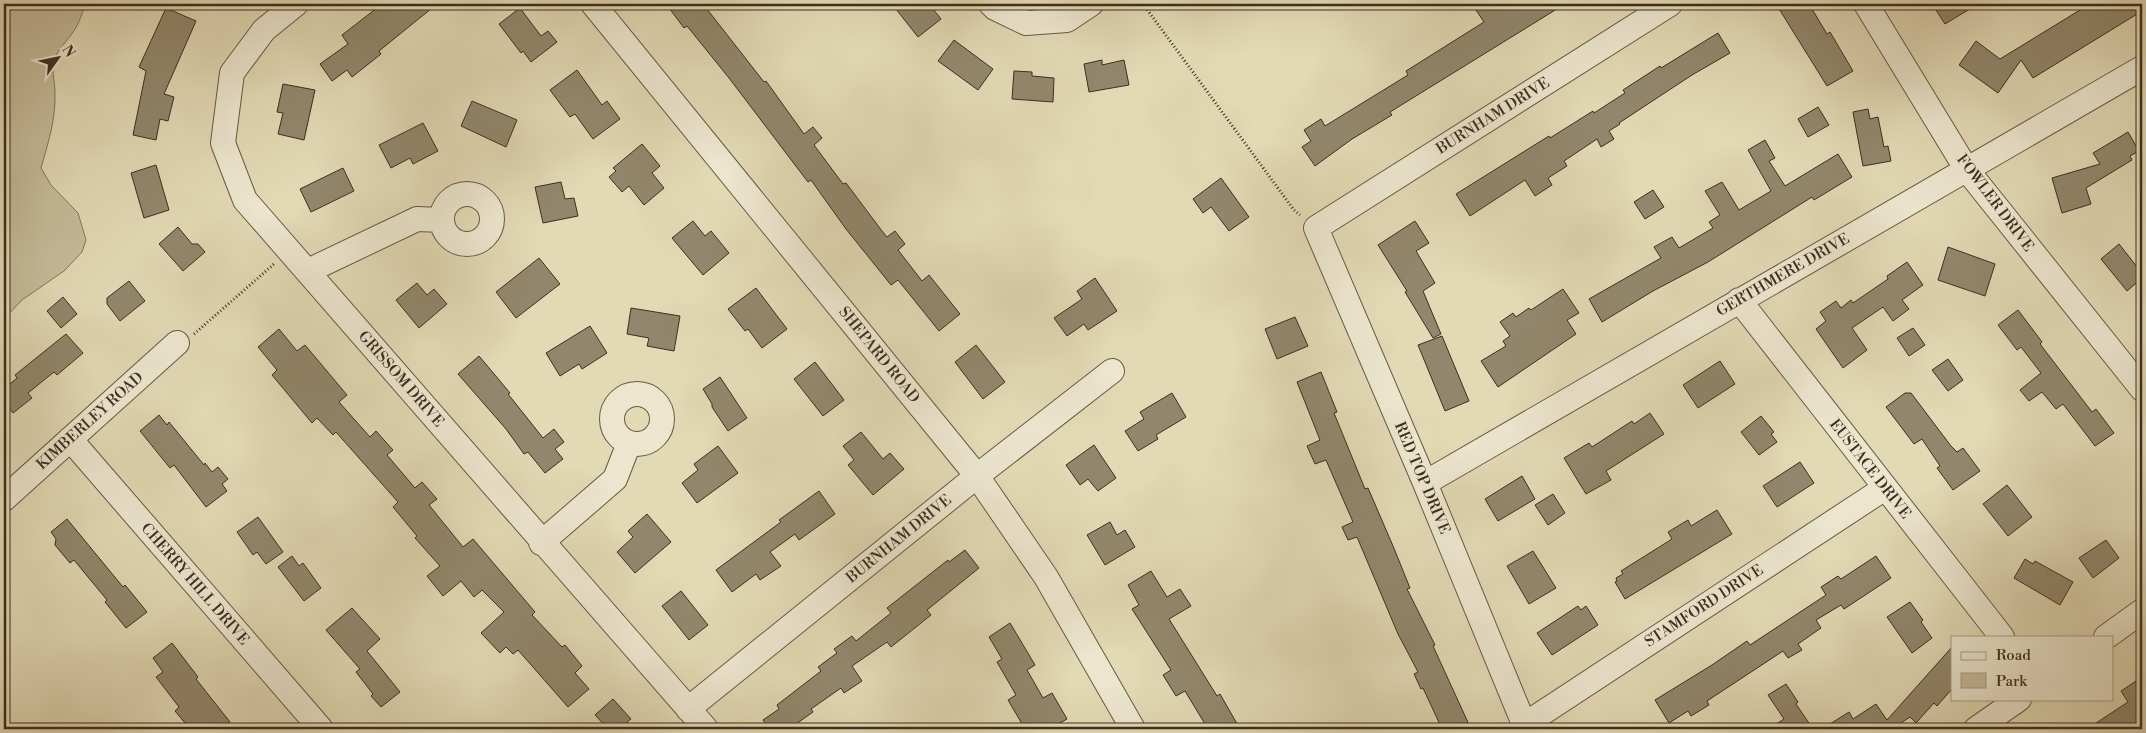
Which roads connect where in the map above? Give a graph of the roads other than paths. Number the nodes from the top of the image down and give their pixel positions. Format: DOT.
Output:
graph roads {
  1 [pos="296,4"];
  2 [pos="594,4"];
  3 [pos="991,4"];
  4 [pos="1091,4"];
  5 [pos="1670,4"];
  6 [pos="1866,4"];
  7 [pos="2142,68"];
  8 [pos="1967,170"];
  9 [pos="442,220"];
  10 [pos="1316,228"];
  11 [pos="308,272"];
  12 [pos="1739,300"];
  13 [pos="177,344"];
  14 [pos="1112,371"];
  15 [pos="2142,389"];
  16 [pos="70,439"];
  17 [pos="629,443"];
  18 [pos="977,476"];
  19 [pos="1425,483"];
  20 [pos="1884,488"];
  21 [pos="4,499"];
  22 [pos="542,543"];
  23 [pos="2142,611"];
  24 [pos="2001,636"];
  25 [pos="2107,636"];
  26 [pos="2018,700"];
  27 [pos="688,709"];
  28 [pos="1525,727"];
  29 [pos="320,729"];
  30 [pos="706,729"];
  31 [pos="1133,729"];
  32 [pos="1976,729"];
  1 -- 11 [label="street, GRISSOM DRIVE"];
  2 -- 18 [label="street, SHEPARD ROAD"];
  3 -- 4 [label="street"];
  5 -- 10 [label="street, BURNHAM DRIVE"];
  6 -- 8 [label="street, FOWLER DRIVE"];
  7 -- 8 [label="street, GERTHMERE DRIVE"];
  8 -- 12 [label="street, GERTHMERE DRIVE"];
  8 -- 15 [label="street, FOWLER DRIVE"];
  9 -- 11 [label="street"];
  10 -- 19 [label="street, RED TOP DRIVE"];
  11 -- 22 [label="street, GRISSOM DRIVE"];
  12 -- 19 [label="street, GERTHMERE DRIVE"];
  12 -- 20 [label="street, EUSTACE DRIVE"];
  13 -- 16 [label="street, KIMBERLEY ROAD"];
  14 -- 18 [label="street, BURNHAM DRIVE"];
  16 -- 21 [label="street, KIMBERLEY ROAD"];
  16 -- 29 [label="street, CHERRY HILL DRIVE"];
  17 -- 22 [label="street"];
  18 -- 27 [label="street, BURNHAM DRIVE"];
  18 -- 31 [label="street, SHEPARD ROAD"];
  19 -- 28 [label="street, RED TOP DRIVE"];
  20 -- 24 [label="street, EUSTACE DRIVE"];
  20 -- 28 [label="street, STAMFORD DRIVE"];
  22 -- 27 [label="street, GRISSOM DRIVE"];
  23 -- 25 [label="street"];
  26 -- 32 [label="street"];
  27 -- 30 [label="street, GRISSOM DRIVE"];
}
